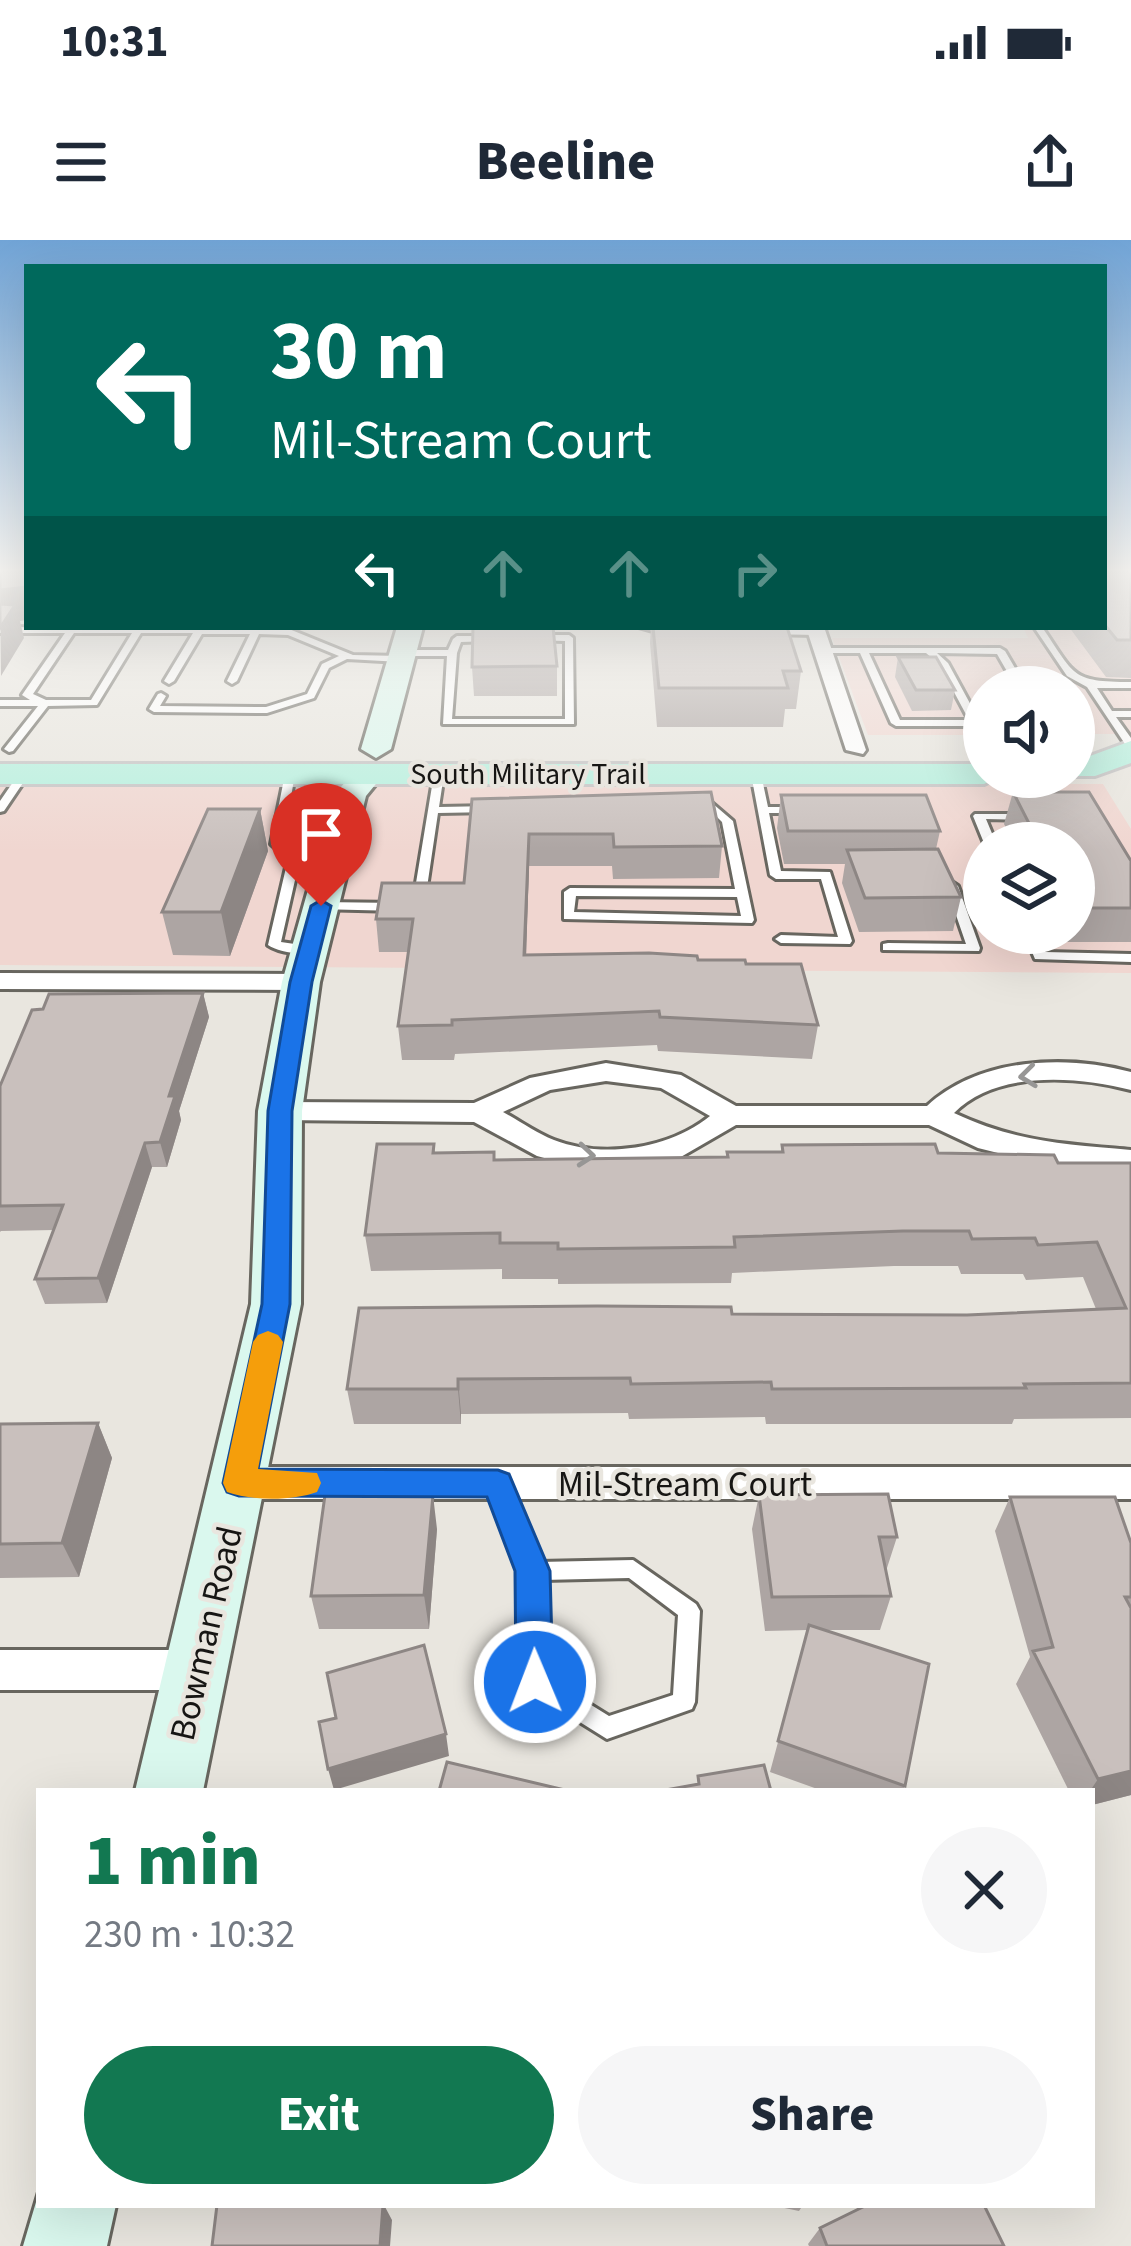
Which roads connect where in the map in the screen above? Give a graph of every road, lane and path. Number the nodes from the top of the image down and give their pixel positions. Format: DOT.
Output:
graph roads {
  1 [pos="48,665"];
  2 [pos="117,665"];
  3 [pos="179,665"];
  4 [pos="240,665"];
  5 [pos="329,665"];
  6 [pos="399,665"];
  7 [pos="451,665"];
  8 [pos="569,665"];
  9 [pos="828,665"];
  10 [pos="870,665"];
  11 [pos="944,665"];
  12 [pos="169,681"];
  13 [pos="232,681"];
  14 [pos="1095,685"];
  15 [pos="1131,685"];
  16 [pos="1095,693"];
  17 [pos="226,695"];
  18 [pos="161,696"];
  19 [pos="963,699"];
  20 [pos="0,703"];
  21 [pos="45,703"];
  22 [pos="219,710"];
  23 [pos="1131,714"];
  24 [pos="1108,715"];
  25 [pos="963,730"];
  26 [pos="963,735"];
  27 [pos="1131,748"];
  28 [pos="1095,749"];
  29 [pos="856,750"];
  30 [pos="8,762"];
  31 [pos="372,762"];
  32 [pos="1095,766"];
  33 [pos="963,770"];
  34 [pos="1095,771"];
  35 [pos="59,774"];
  36 [pos="290,774"];
  37 [pos="439,774"];
  38 [pos="756,774"];
  39 [pos="1131,774"];
  40 [pos="710,777"];
  41 [pos="1026,798"];
  42 [pos="691,807"];
  43 [pos="0,809"];
  44 [pos="499,809"];
  45 [pos="433,810"];
  46 [pos="763,810"];
  47 [pos="809,810"];
  48 [pos="1035,817"];
  49 [pos="1057,817"];
  50 [pos="981,822"];
  51 [pos="846,874"];
  52 [pos="947,874"];
  53 [pos="826,875"];
  54 [pos="742,892"];
  55 [pos="782,939"];
  56 [pos="310,946"];
  57 [pos="888,947"];
  58 [pos="1039,954"];
  59 [pos="1131,958"];
  60 [pos="0,981"];
  61 [pos="1131,1081"];
  62 [pos="280,1111"];
  63 [pos="479,1113"];
  64 [pos="934,1114"];
  65 [pos="729,1116"];
  66 [pos="1131,1160"];
  67 [pos="239,1483"];
  68 [pos="498,1483"];
  69 [pos="1131,1483"];
  70 [pos="532,1571"];
  71 [pos="0,1670"];
  72 [pos="196,1670"];
  73 [pos="170,1788"];
  74 [pos="74,2208"];
  75 [pos="65,2246"];
  1 -- 21 [label="lane"];
  2 -- 21 [label="lane"];
  3 -- 12 [label="lane"];
  4 -- 13 [label="lane"];
  5 -- 22 [label="lane"];
  6 -- 31 [label="street, Bowman Road"];
  7 -- 8 [label="lane"];
  9 -- 29 [label="street"];
  10 -- 25 [label="lane"];
  11 -- 19 [label="lane"];
  14 -- 15 [label="lane"];
  16 -- 24 [label="lane"];
  17 -- 22 [label="lane"];
  18 -- 22 [label="lane"];
  20 -- 21 [label="lane"];
  21 -- 30 [label="lane"];
  23 -- 24 [label="lane"];
  24 -- 27 [label="lane"];
  26 -- 29 [label="main road, South Military Trail"];
  27 -- 28 [label="main road"];
  27 -- 32 [label="main road"];
  29 -- 40 [label="main road, South Military Trail"];
  30 -- 31 [label="main road, South Military Trail"];
  30 -- 35 [label="main road, South Military Trail"];
  30 -- 43 [label="lane"];
  31 -- 35 [label="main road"];
  31 -- 36 [label="main road, South Military Trail"];
  31 -- 37 [label="main road, South Military Trail"];
  31 -- 40 [label="main road"];
  31 -- 56 [label="street, Bowman Road"];
  33 -- 38 [label="main road, South Military Trail"];
  34 -- 39 [label="main road"];
  35 -- 36 [label="main road, South Military Trail"];
  36 -- 56 [label="lane"];
  37 -- 40 [label="main road, South Military Trail"];
  37 -- 45 [label="lane"];
  38 -- 40 [label="main road, South Military Trail"];
  38 -- 46 [label="lane"];
  40 -- 42 [label="lane"];
  40 -- 54 [label="lane"];
  41 -- 48 [label="lane"];
  44 -- 45 [label="lane"];
  45 -- 56 [label="lane"];
  46 -- 47 [label="lane"];
  46 -- 53 [label="lane"];
  48 -- 49 [label="lane"];
  48 -- 50 [label="lane"];
  51 -- 53 [label="lane"];
  52 -- 57 [label="lane"];
  53 -- 55 [label="lane"];
  54 -- 54 [label="lane"];
  56 -- 60 [label="street"];
  56 -- 62 [label="street, Bowman Road"];
  58 -- 59 [label="lane"];
  61 -- 64 [label="street, one-way"];
  62 -- 63 [label="street"];
  62 -- 67 [label="street, Bowman Road"];
  63 -- 65 [label="street"];
  63 -- 65 [label="street, one-way"];
  64 -- 65 [label="street"];
  64 -- 66 [label="street"];
  67 -- 68 [label="street, Mil-Stream Court"];
  67 -- 72 [label="street, Bowman Road"];
  68 -- 69 [label="street, Mil-Stream Court"];
  68 -- 70 [label="lane"];
  70 -- 70 [label="lane"];
  71 -- 72 [label="street"];
  72 -- 73 [label="street, Bowman Road"];
  74 -- 75 [label="street"];
}
